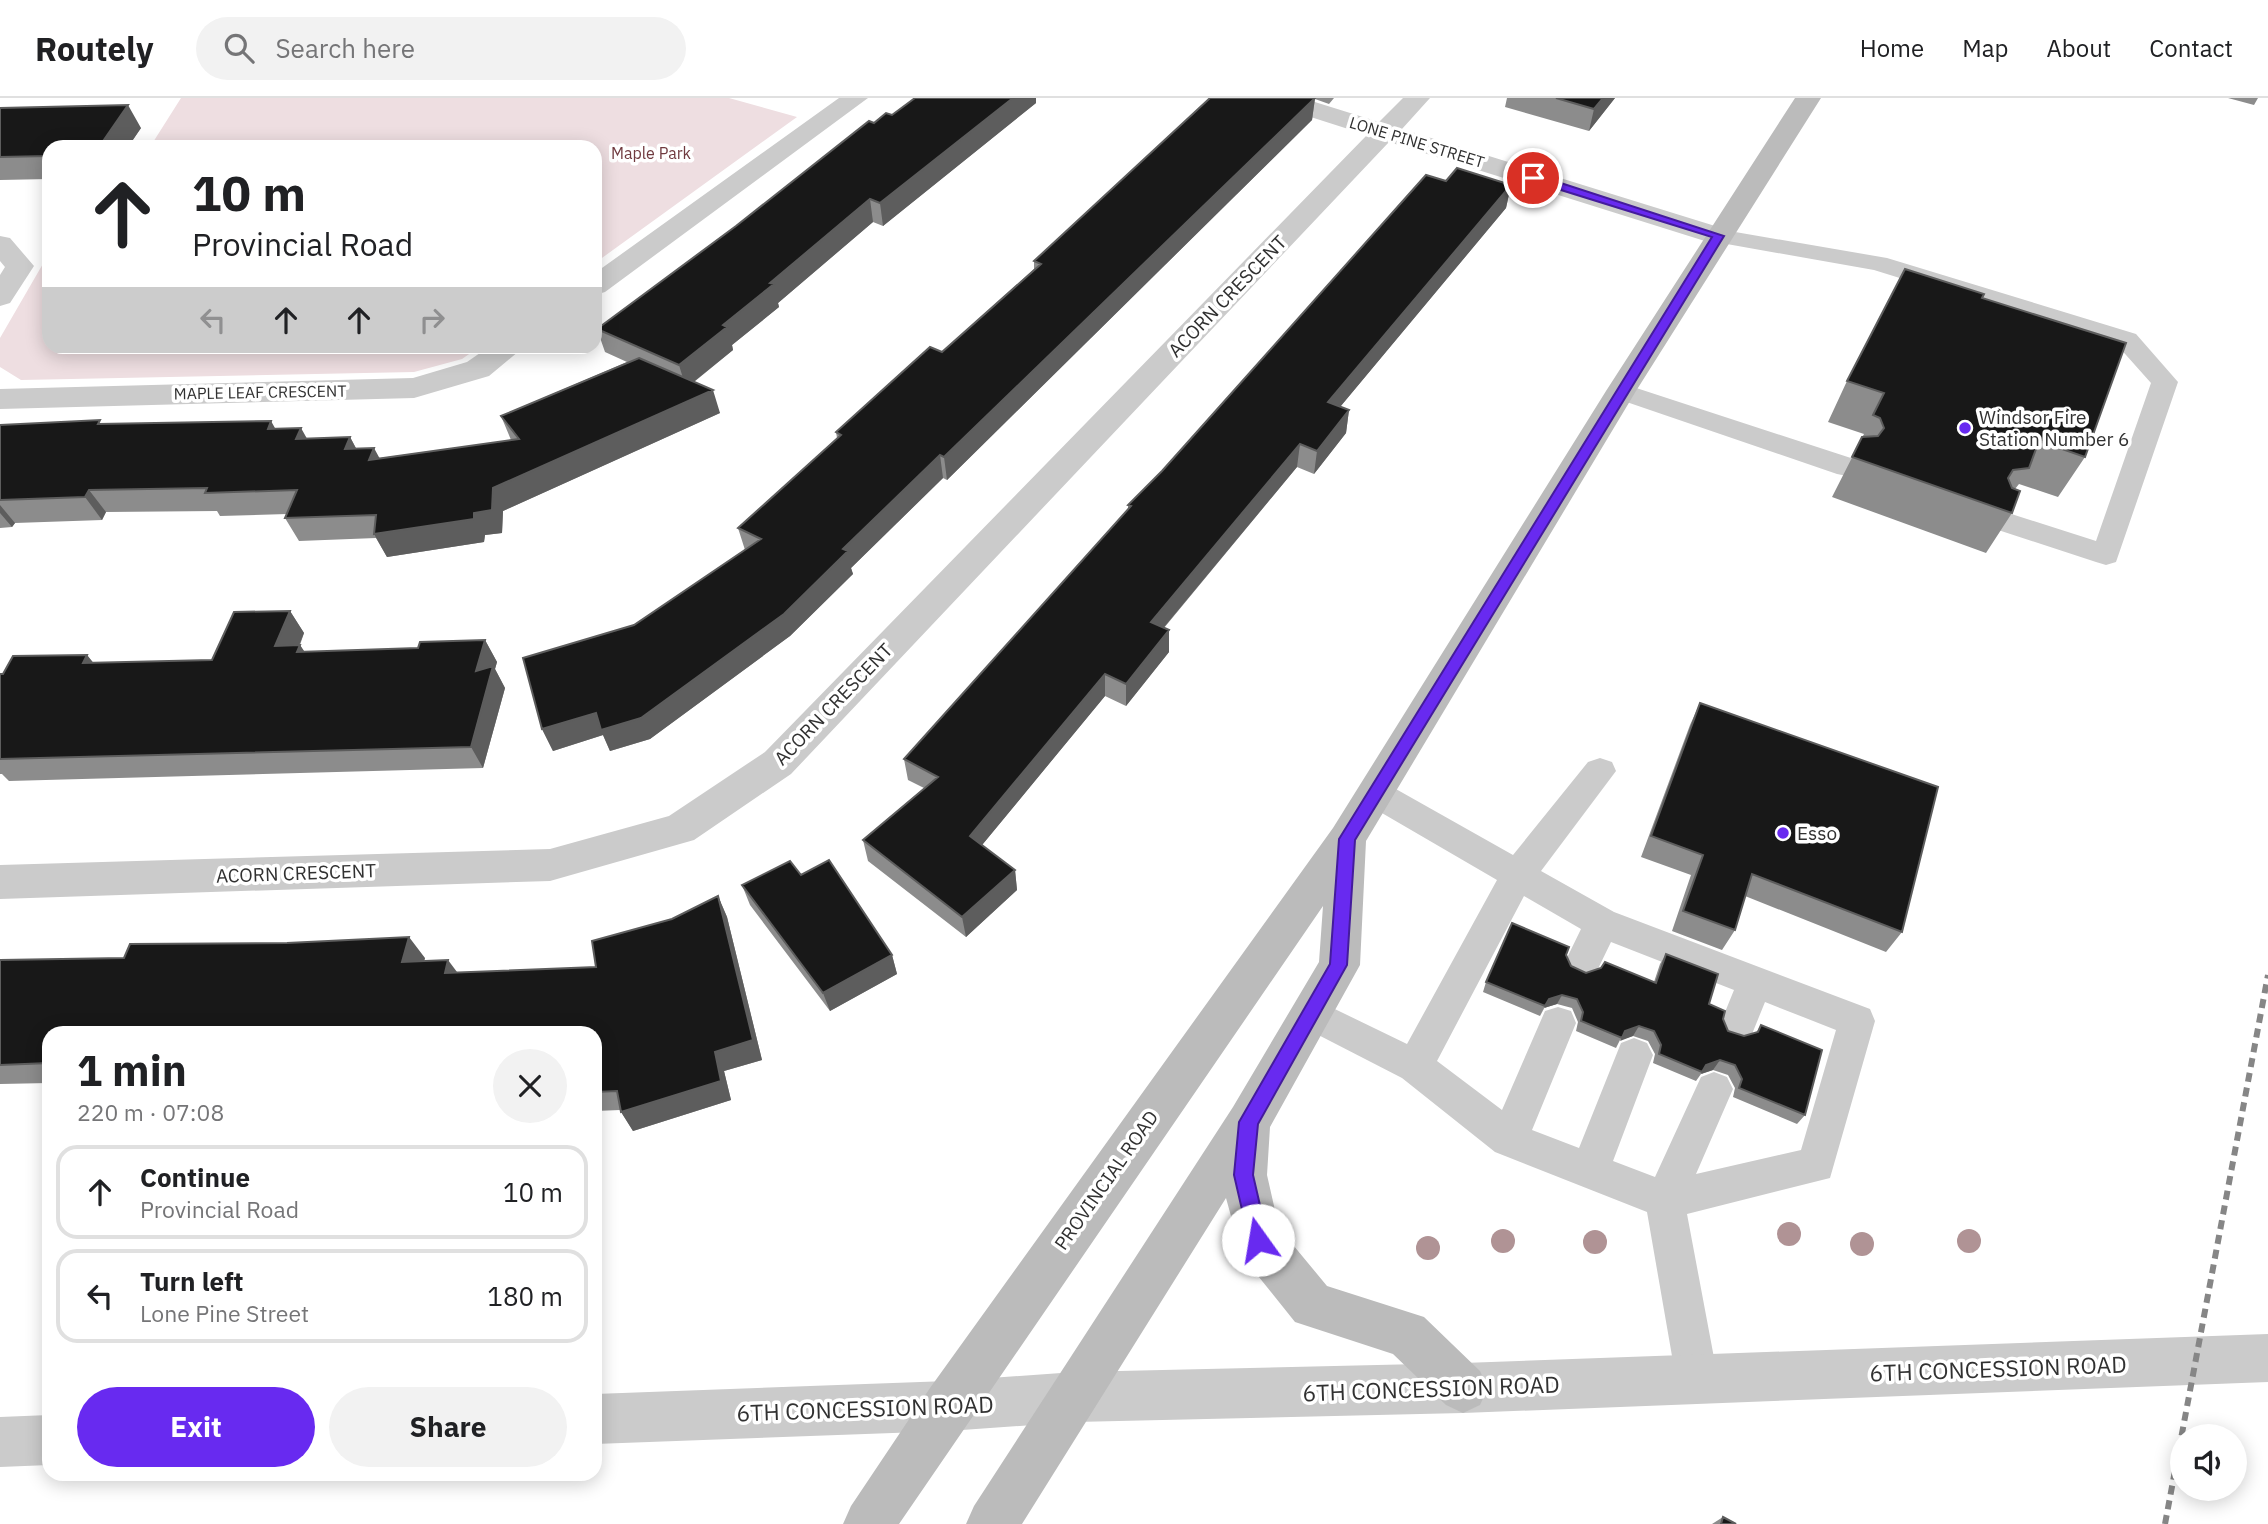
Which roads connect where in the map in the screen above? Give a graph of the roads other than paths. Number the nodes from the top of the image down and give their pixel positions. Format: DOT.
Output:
graph roads {
  1 [pos="855,98"];
  2 [pos="1276,98"];
  3 [pos="1417,98"];
  4 [pos="1808,98"];
  5 [pos="1384,132"];
  6 [pos="1718,236"];
  7 [pos="0,244"];
  8 [pos="602,281"];
  9 [pos="0,296"];
  10 [pos="499,354"];
  11 [pos="1621,391"];
  12 [pos="0,399"];
  13 [pos="1847,467"];
  14 [pos="1999,520"];
  15 [pos="1600,771"];
  16 [pos="1375,793"];
  17 [pos="1347,839"];
  18 [pos="1518,874"];
  19 [pos="0,882"];
  20 [pos="1602,923"];
  21 [pos="1582,964"];
  22 [pos="1755,982"];
  23 [pos="1310,1013"];
  24 [pos="1558,1023"];
  25 [pos="1737,1027"];
  26 [pos="1634,1055"];
  27 [pos="1415,1066"];
  28 [pos="1714,1089"];
  29 [pos="1249,1122"];
  30 [pos="1509,1139"];
  31 [pos="1590,1171"];
  32 [pos="1665,1200"];
  33 [pos="2268,1358"];
  34 [pos="1697,1379"];
  35 [pos="1463,1388"];
  36 [pos="1075,1397"];
  37 [pos="948,1406"];
  38 [pos="602,1419"];
  39 [pos="42,1440"];
  40 [pos="0,1441"];
  41 [pos="869,1524"];
  42 [pos="992,1524"];
  1 -- 8 [label="street"];
  2 -- 5 [label="street, LONE PINE STREET"];
  3 -- 5 [label="street, ACORN CRESCENT"];
  4 -- 6 [label="main road, PROVINCIAL ROAD"];
  5 -- 6 [label="street, LONE PINE STREET"];
  5 -- 19 [label="street, ACORN CRESCENT"];
  6 -- 11 [label="main road, PROVINCIAL ROAD"];
  6 -- 14 [label="lane"];
  7 -- 9 [label="street"];
  10 -- 12 [label="street, MAPLE LEAF CRESCENT"];
  11 -- 13 [label="lane"];
  11 -- 16 [label="main road, PROVINCIAL ROAD"];
  15 -- 18 [label="lane"];
  16 -- 17 [label="main road, PROVINCIAL ROAD"];
  16 -- 18 [label="lane"];
  17 -- 23 [label="main road, PROVINCIAL ROAD"];
  17 -- 37 [label="main road, PROVINCIAL ROAD"];
  18 -- 20 [label="lane"];
  18 -- 27 [label="lane"];
  20 -- 21 [label="lane"];
  20 -- 22 [label="lane"];
  22 -- 25 [label="lane"];
  22 -- 32 [label="lane"];
  23 -- 27 [label="lane"];
  23 -- 29 [label="main road, PROVINCIAL ROAD"];
  24 -- 30 [label="lane"];
  26 -- 31 [label="lane"];
  27 -- 30 [label="lane"];
  28 -- 32 [label="lane"];
  29 -- 35 [label="main road"];
  29 -- 36 [label="main road, PROVINCIAL ROAD"];
  30 -- 31 [label="lane"];
  31 -- 32 [label="lane"];
  32 -- 34 [label="lane"];
  33 -- 34 [label="street, 6TH CONCESSION ROAD"];
  34 -- 35 [label="street, 6TH CONCESSION ROAD"];
  35 -- 36 [label="street, 6TH CONCESSION ROAD"];
  36 -- 37 [label="street, 6TH CONCESSION ROAD"];
  36 -- 42 [label="main road, PROVINCIAL ROAD"];
  37 -- 38 [label="street, 6TH CONCESSION ROAD"];
  37 -- 41 [label="main road, PROVINCIAL ROAD"];
  39 -- 40 [label="street"];
}
